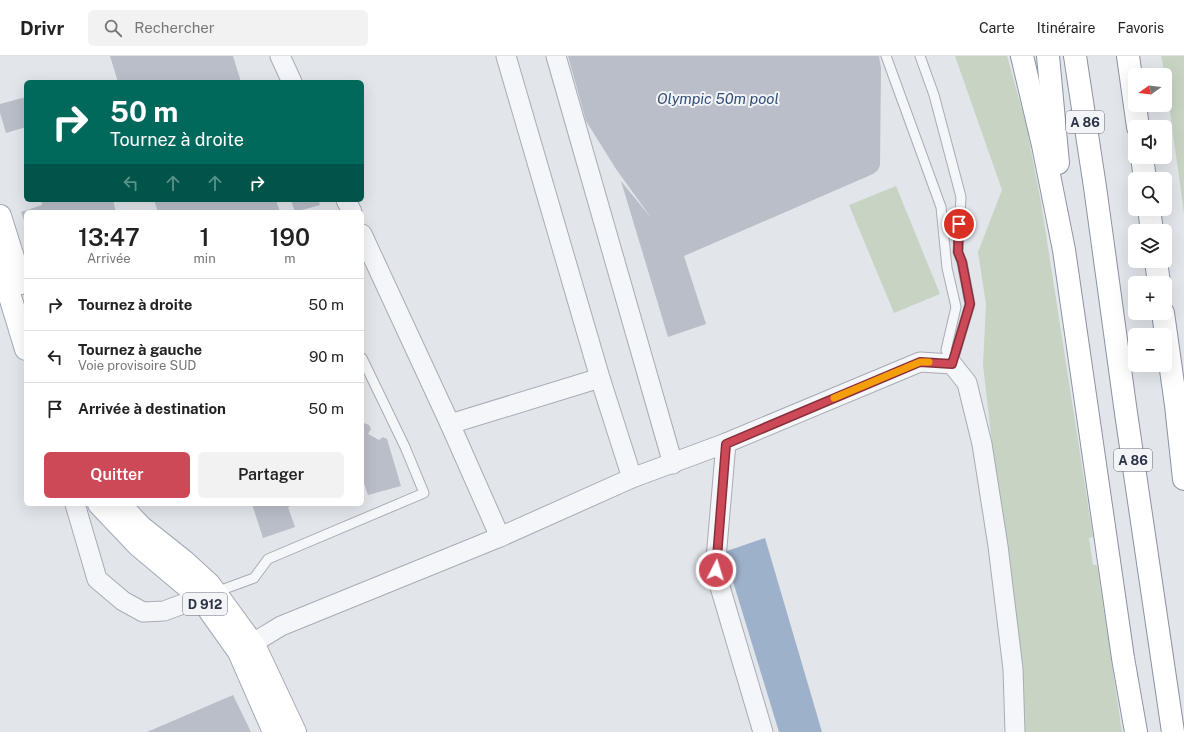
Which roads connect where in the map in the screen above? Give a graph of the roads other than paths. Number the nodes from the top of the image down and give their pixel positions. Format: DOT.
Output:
graph roads {
  1 [pos="280,56"];
  2 [pos="506,56"];
  3 [pos="556,56"];
  4 [pos="886,56"];
  5 [pos="920,56"];
  6 [pos="1022,56"];
  7 [pos="1048,56"];
  8 [pos="1075,56"];
  9 [pos="1128,56"];
  10 [pos="291,80"];
  11 [pos="1137,120"];
  12 [pos="0,216"];
  13 [pos="364,238"];
  14 [pos="1064,250"];
  15 [pos="0,264"];
  16 [pos="24,291"];
  17 [pos="1164,320"];
  18 [pos="24,342"];
  19 [pos="952,364"];
  20 [pos="366,376"];
  21 [pos="600,378"];
  22 [pos="450,424"];
  23 [pos="726,444"];
  24 [pos="673,464"];
  25 [pos="632,478"];
  26 [pos="1184,479"];
  27 [pos="76,506"];
  28 [pos="101,506"];
  29 [pos="122,506"];
  30 [pos="500,537"];
  31 [pos="208,595"];
  32 [pos="245,648"];
  33 [pos="274,732"];
  34 [pos="295,732"];
  35 [pos="764,732"];
  36 [pos="1015,732"];
  37 [pos="1136,732"];
  38 [pos="1173,732"];
  1 -- 10 [label="street"];
  2 -- 21 [label="street"];
  3 -- 24 [label="street"];
  4 -- 19 [label="lane"];
  5 -- 19 [label="lane"];
  6 -- 14 [label="main road"];
  7 -- 14 [label="main road"];
  8 -- 38 [label="main road, A 86"];
  9 -- 11 [label="main road"];
  12 -- 16 [label="main road"];
  13 -- 22 [label="street"];
  14 -- 37 [label="main road"];
  15 -- 18 [label="main road"];
  17 -- 26 [label="main road"];
  19 -- 23 [label="street"];
  19 -- 36 [label="street"];
  20 -- 31 [label="lane"];
  21 -- 22 [label="street"];
  21 -- 25 [label="street"];
  22 -- 30 [label="street"];
  23 -- 24 [label="street"];
  23 -- 35 [label="street"];
  24 -- 25 [label="street"];
  25 -- 30 [label="street"];
  27 -- 31 [label="street"];
  28 -- 31 [label="main road, D 912"];
  29 -- 31 [label="main road, D 912"];
  30 -- 32 [label="street"];
  31 -- 32 [label="main road, D 912"];
  32 -- 33 [label="main road, D 912"];
  32 -- 34 [label="main road, D 912"];
}
